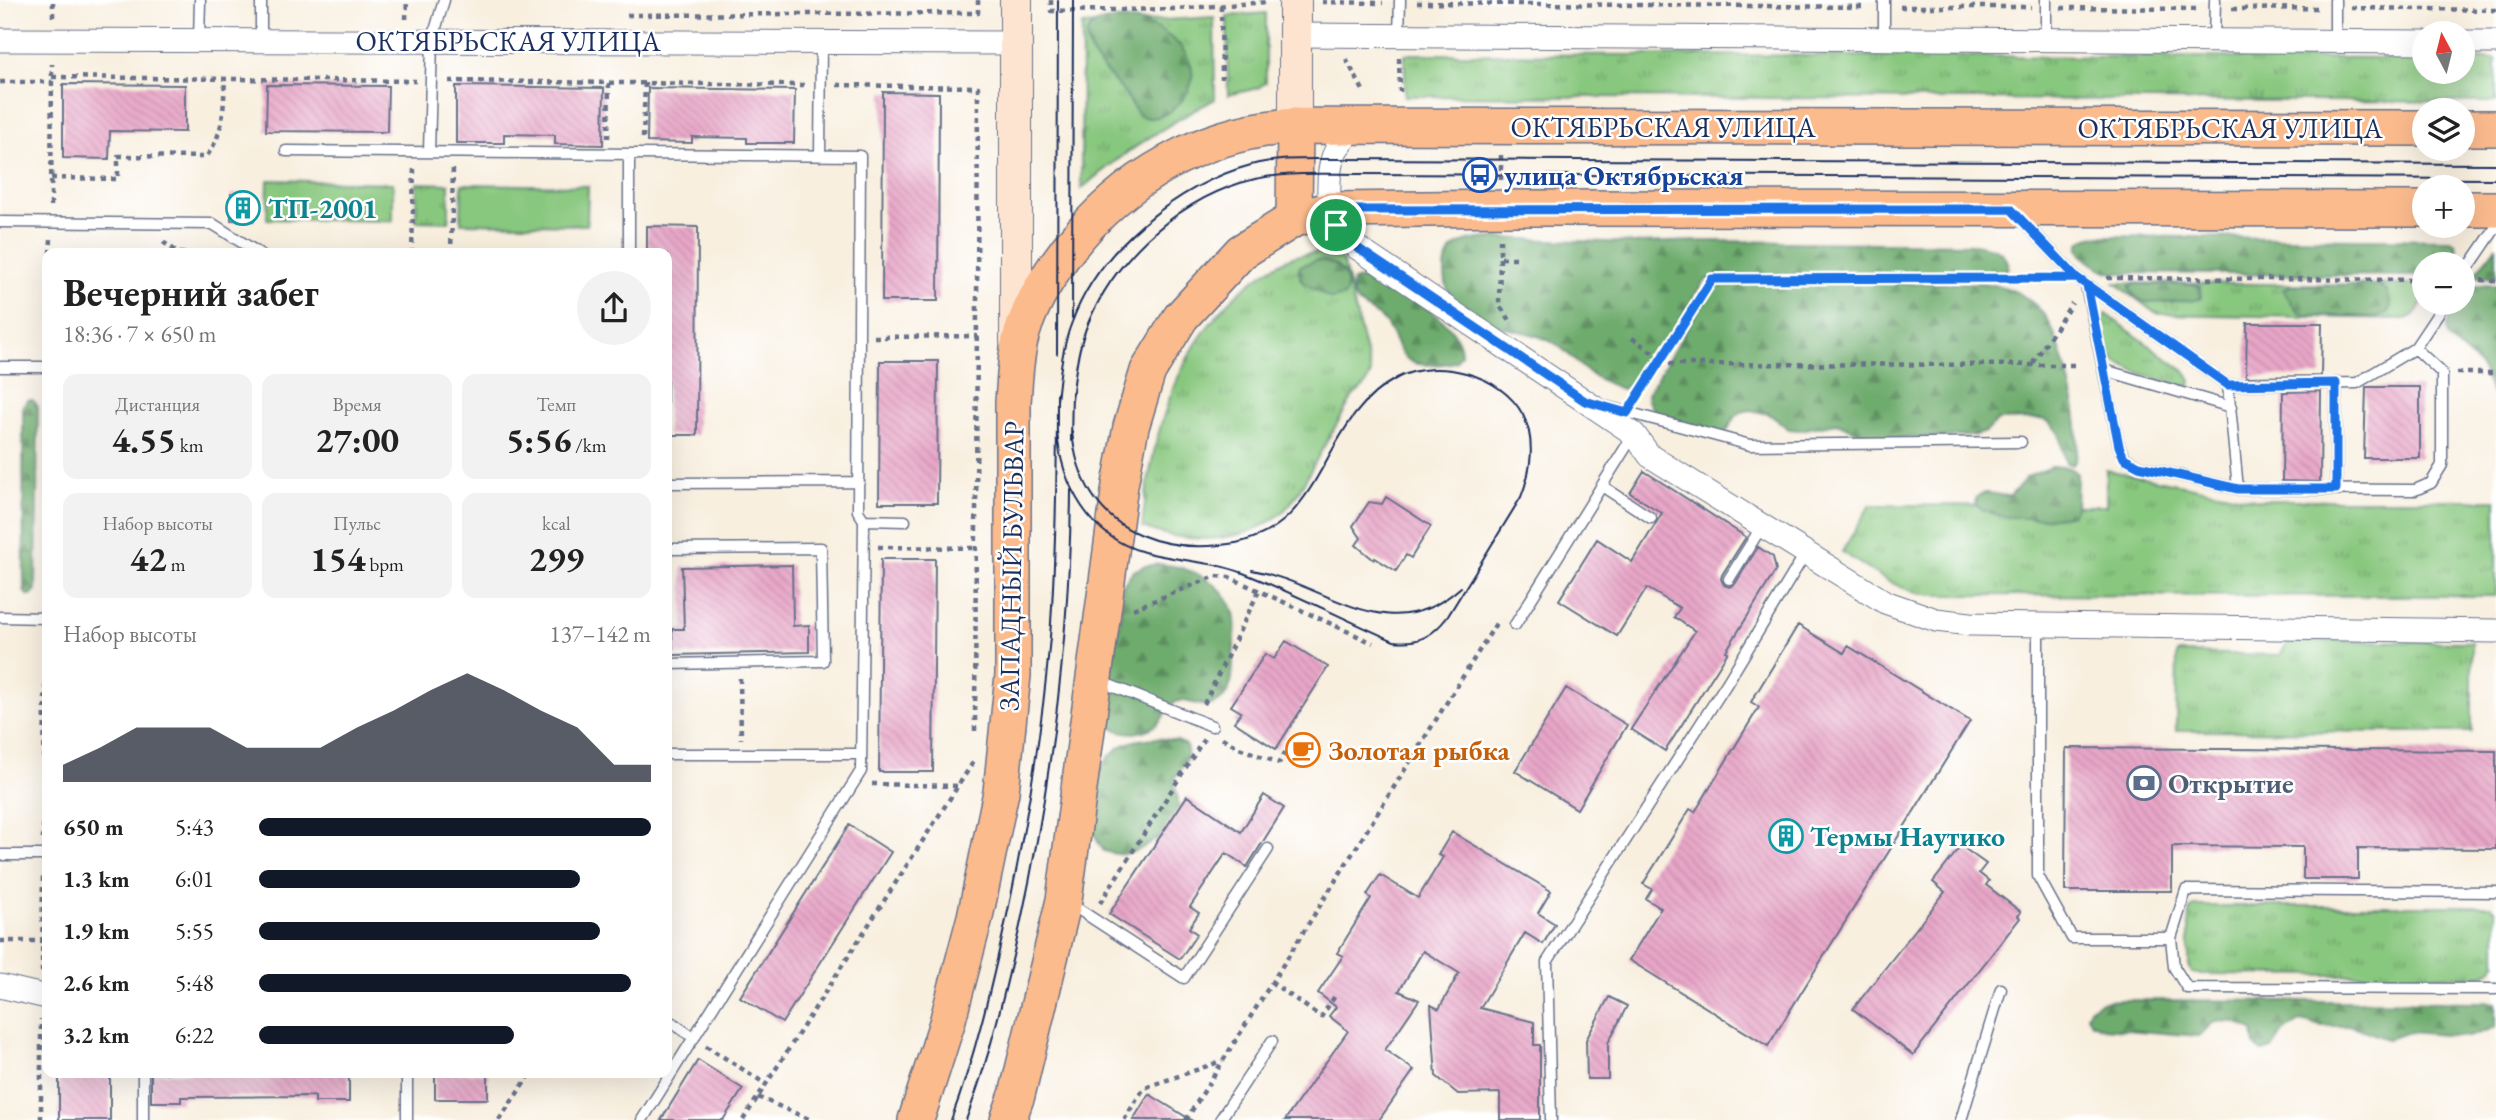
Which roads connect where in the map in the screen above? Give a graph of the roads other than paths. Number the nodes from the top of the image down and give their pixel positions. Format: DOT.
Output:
graph roads {
  1 [pos="200,0"];
  2 [pos="261,0"];
  3 [pos="443,0"];
  4 [pos="1016,0"];
  5 [pos="1295,1"];
  6 [pos="1400,1"];
  7 [pos="1884,3"];
  8 [pos="2046,4"];
  9 [pos="2215,4"];
  10 [pos="2335,4"];
  11 [pos="1295,35"];
  12 [pos="1399,36"];
  13 [pos="1884,38"];
  14 [pos="2046,39"];
  15 [pos="0,40"];
  16 [pos="199,40"];
  17 [pos="2214,40"];
  18 [pos="261,41"];
  19 [pos="432,41"];
  20 [pos="2335,41"];
  21 [pos="2412,41"];
  22 [pos="821,42"];
  23 [pos="2475,42"];
  24 [pos="2496,42"];
  25 [pos="1016,43"];
  26 [pos="1295,126"];
  27 [pos="1357,126"];
  28 [pos="2412,128"];
  29 [pos="2475,128"];
  30 [pos="2496,128"];
  31 [pos="286,151"];
  32 [pos="429,152"];
  33 [pos="629,154"];
  34 [pos="820,156"];
  35 [pos="1294,183"];
  36 [pos="2011,209"];
  37 [pos="2412,209"];
  38 [pos="2475,209"];
  39 [pos="2496,209"];
  40 [pos="1330,210"];
  41 [pos="1294,219"];
  42 [pos="0,222"];
  43 [pos="2496,227"];
  44 [pos="250,248"];
  45 [pos="629,248"];
  46 [pos="2475,258"];
  47 [pos="2082,281"];
  48 [pos="2437,315"];
  49 [pos="2415,348"];
  50 [pos="1016,362"];
  51 [pos="0,367"];
  52 [pos="42,367"];
  53 [pos="2104,370"];
  54 [pos="2336,383"];
  55 [pos="2228,385"];
  56 [pos="2231,407"];
  57 [pos="1631,423"];
  58 [pos="2021,442"];
  59 [pos="859,482"];
  60 [pos="672,483"];
  61 [pos="1602,486"];
  62 [pos="2238,489"];
  63 [pos="2336,489"];
  64 [pos="1651,518"];
  65 [pos="864,520"];
  66 [pos="905,521"];
  67 [pos="1762,526"];
  68 [pos="672,549"];
  69 [pos="1805,554"];
  70 [pos="1729,579"];
  71 [pos="0,617"];
  72 [pos="42,618"];
  73 [pos="1515,625"];
  74 [pos="2038,625"];
  75 [pos="2496,631"];
  76 [pos="672,664"];
  77 [pos="1094,678"];
  78 [pos="1212,726"];
  79 [pos="672,754"];
  80 [pos="861,754"];
  81 [pos="1268,849"];
  82 [pos="0,855"];
  83 [pos="42,855"];
  84 [pos="2496,892"];
  85 [pos="1064,900"];
  86 [pos="2171,937"];
  87 [pos="0,986"];
  88 [pos="2001,989"];
  89 [pos="2496,989"];
  90 [pos="42,996"];
  91 [pos="672,1023"];
  92 [pos="694,1038"];
  93 [pos="1272,1041"];
  94 [pos="672,1073"];
  95 [pos="143,1078"];
  96 [pos="407,1078"];
  97 [pos="669,1078"];
  98 [pos="143,1120"];
  99 [pos="407,1120"];
  100 [pos="642,1120"];
  101 [pos="916,1120"];
  102 [pos="1008,1120"];
  103 [pos="1220,1120"];
  104 [pos="1551,1120"];
  105 [pos="1961,1120"];
  1 -- 16 [label="lane"];
  2 -- 18 [label="lane"];
  3 -- 19 [label="lane"];
  4 -- 25 [label="street, ЗАПАДНЫЙ БУЛЬВАР"];
  5 -- 11 [label="street"];
  6 -- 12 [label="lane"];
  7 -- 13 [label="lane"];
  8 -- 14 [label="lane"];
  9 -- 17 [label="lane"];
  10 -- 20 [label="lane"];
  11 -- 12 [label="street"];
  11 -- 26 [label="street"];
  12 -- 13 [label="street"];
  13 -- 14 [label="street"];
  14 -- 17 [label="street"];
  15 -- 16 [label="street, ОКТЯБРЬСКАЯ УЛИЦА"];
  16 -- 18 [label="street, ОКТЯБРЬСКАЯ УЛИЦА"];
  17 -- 20 [label="street"];
  18 -- 19 [label="street, ОКТЯБРЬСКАЯ УЛИЦА"];
  19 -- 22 [label="street, ОКТЯБРЬСКАЯ УЛИЦА"];
  19 -- 32 [label="lane"];
  20 -- 21 [label="street"];
  22 -- 25 [label="street, ОКТЯБРЬСКАЯ УЛИЦА"];
  22 -- 34 [label="lane"];
  23 -- 24 [label="street"];
  25 -- 50 [label="street, ЗАПАДНЫЙ БУЛЬВАР"];
  26 -- 27 [label="main road, ОКТЯБРЬСКАЯ УЛИЦА"];
  26 -- 35 [label="main road"];
  26 -- 50 [label="main road, ОКТЯБРЬСКАЯ УЛИЦА"];
  27 -- 28 [label="main road, ОКТЯБРЬСКАЯ УЛИЦА"];
  27 -- 40 [label="street"];
  29 -- 30 [label="main road"];
  31 -- 32 [label="lane"];
  32 -- 33 [label="lane"];
  33 -- 34 [label="lane"];
  33 -- 45 [label="lane"];
  34 -- 59 [label="lane"];
  35 -- 40 [label="street"];
  35 -- 41 [label="main road"];
  36 -- 37 [label="main road"];
  36 -- 40 [label="main road"];
  36 -- 47 [label="lane"];
  38 -- 39 [label="main road"];
  40 -- 41 [label="main road"];
  40 -- 57 [label="street"];
  41 -- 77 [label="main road"];
  42 -- 44 [label="lane"];
  43 -- 46 [label="lane"];
  47 -- 53 [label="lane"];
  47 -- 55 [label="lane"];
  48 -- 49 [label="lane"];
  49 -- 54 [label="lane"];
  49 -- 63 [label="lane"];
  50 -- 101 [label="main road, ЗАПАДНЫЙ БУЛЬВАР"];
  51 -- 52 [label="lane"];
  53 -- 56 [label="lane"];
  53 -- 62 [label="lane"];
  54 -- 55 [label="lane"];
  54 -- 63 [label="lane"];
  55 -- 56 [label="lane"];
  56 -- 62 [label="lane"];
  57 -- 58 [label="lane"];
  57 -- 61 [label="lane"];
  57 -- 67 [label="street"];
  59 -- 60 [label="lane"];
  59 -- 65 [label="lane"];
  61 -- 64 [label="lane"];
  61 -- 73 [label="lane"];
  62 -- 63 [label="lane"];
  65 -- 66 [label="lane"];
  65 -- 80 [label="lane"];
  67 -- 69 [label="street"];
  67 -- 70 [label="lane"];
  68 -- 76 [label="lane"];
  69 -- 74 [label="street"];
  69 -- 104 [label="lane"];
  71 -- 72 [label="lane"];
  74 -- 75 [label="street"];
  74 -- 86 [label="lane"];
  77 -- 78 [label="lane"];
  77 -- 85 [label="main road"];
  79 -- 80 [label="lane"];
  80 -- 92 [label="lane"];
  81 -- 85 [label="lane"];
  82 -- 83 [label="lane"];
  84 -- 86 [label="lane"];
  85 -- 102 [label="main road"];
  86 -- 89 [label="lane"];
  87 -- 90 [label="street"];
  88 -- 105 [label="lane"];
  91 -- 92 [label="lane"];
  92 -- 94 [label="lane"];
  93 -- 103 [label="lane"];
  95 -- 98 [label="lane"];
  96 -- 99 [label="lane"];
  97 -- 100 [label="lane"];
}
